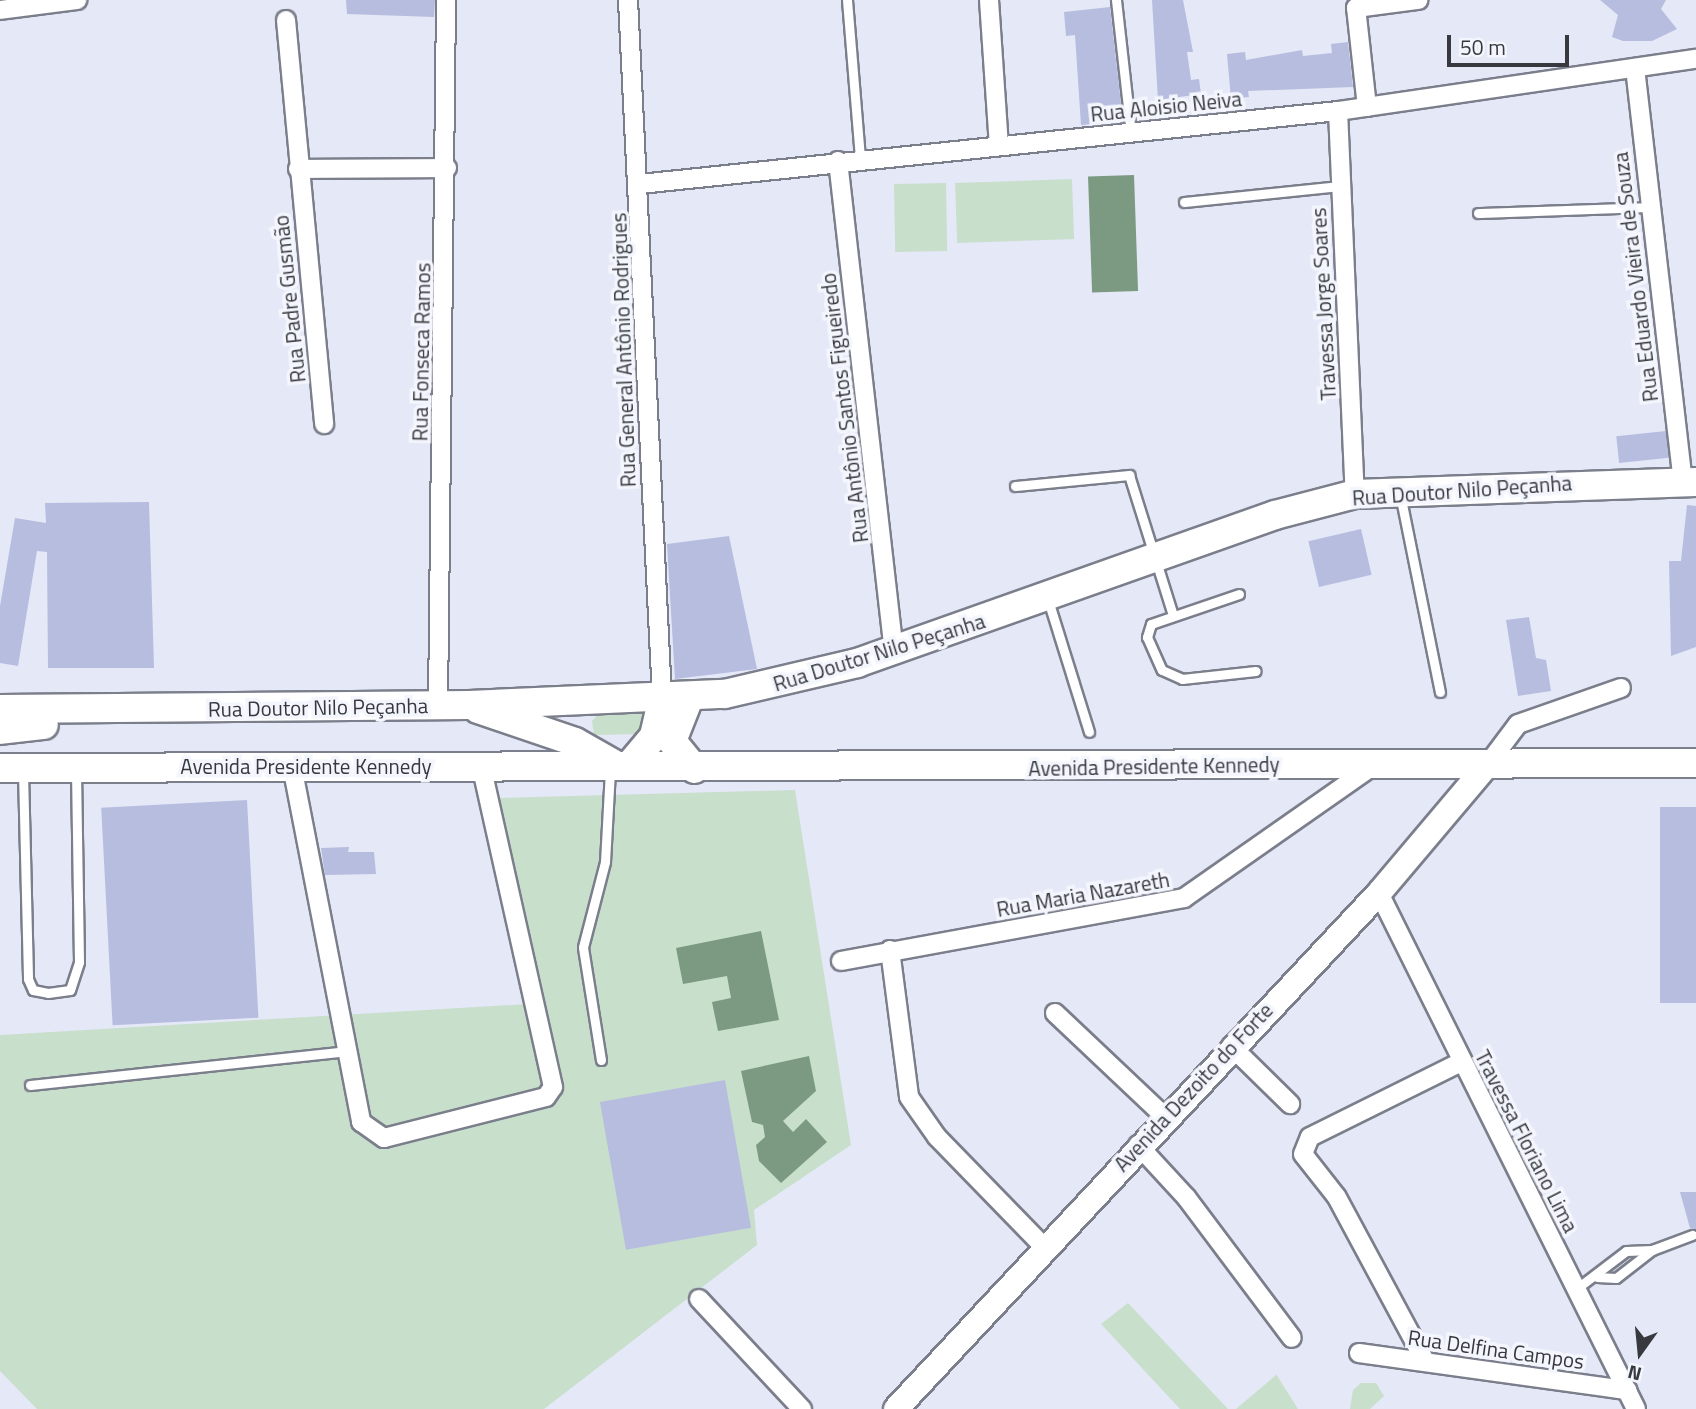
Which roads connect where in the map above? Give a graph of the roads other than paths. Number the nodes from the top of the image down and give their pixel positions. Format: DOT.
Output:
graph roads {
  1 [pos="77,0"];
  2 [pos="446,0"];
  3 [pos="628,0"];
  4 [pos="847,0"];
  5 [pos="989,0"];
  6 [pos="1116,0"];
  7 [pos="1418,0"];
  8 [pos="0,10"];
  9 [pos="286,20"];
  10 [pos="1696,59"];
  11 [pos="1635,68"];
  12 [pos="1367,107"];
  13 [pos="1338,111"];
  14 [pos="1131,133"];
  15 [pos="999,146"];
  16 [pos="860,157"];
  17 [pos="838,161"];
  18 [pos="447,168"];
  19 [pos="298,169"];
  20 [pos="640,184"];
  21 [pos="1340,186"];
  22 [pos="1184,202"];
  23 [pos="1648,207"];
  24 [pos="1478,213"];
  25 [pos="324,424"];
  26 [pos="1689,481"];
  27 [pos="1015,486"];
  28 [pos="1400,493"];
  29 [pos="1356,494"];
  30 [pos="1154,560"];
  31 [pos="1239,594"];
  32 [pos="1048,598"];
  33 [pos="1172,615"];
  34 [pos="894,650"];
  35 [pos="1256,671"];
  36 [pos="1621,688"];
  37 [pos="1440,692"];
  38 [pos="599,698"];
  39 [pos="675,698"];
  40 [pos="439,705"];
  41 [pos="469,705"];
  42 [pos="0,709"];
  43 [pos="104,711"];
  44 [pos="0,730"];
  45 [pos="1089,732"];
  46 [pos="611,761"];
  47 [pos="1376,762"];
  48 [pos="1696,763"];
  49 [pos="1488,764"];
  50 [pos="10,766"];
  51 [pos="292,766"];
  52 [pos="481,766"];
  53 [pos="76,767"];
  54 [pos="695,769"];
  55 [pos="1379,892"];
  56 [pos="890,950"];
  57 [pos="841,961"];
  58 [pos="1055,1013"];
  59 [pos="1231,1046"];
  60 [pos="348,1051"];
  61 [pos="601,1060"];
  62 [pos="1461,1062"];
  63 [pos="30,1085"];
  64 [pos="1290,1104"];
  65 [pos="1164,1116"];
  66 [pos="1138,1145"];
  67 [pos="1692,1236"];
  68 [pos="1045,1248"];
  69 [pos="1652,1250"];
  70 [pos="1597,1277"];
  71 [pos="1576,1289"];
  72 [pos="699,1299"];
  73 [pos="1292,1338"];
  74 [pos="1359,1353"];
  75 [pos="1425,1361"];
  76 [pos="1626,1390"];
  77 [pos="802,1409"];
  78 [pos="896,1409"];
  79 [pos="1636,1409"];
  1 -- 8 [label="street"];
  2 -- 18 [label="street, Rua Fonseca Ramos"];
  3 -- 20 [label="street, Rua General Antônio Rodrigues"];
  4 -- 16 [label="lane"];
  5 -- 15 [label="street"];
  6 -- 14 [label="lane"];
  7 -- 12 [label="street"];
  9 -- 19 [label="street, Rua Padre Gusmão"];
  10 -- 11 [label="street, Rua Aloisio Neiva"];
  11 -- 12 [label="street, Rua Aloisio Neiva"];
  11 -- 23 [label="street, Rua Eduardo Vieira de Souza"];
  12 -- 13 [label="street, Rua Aloisio Neiva"];
  13 -- 14 [label="street, Rua Aloisio Neiva"];
  13 -- 21 [label="street, Travessa Jorge Soares"];
  14 -- 15 [label="street, Rua Aloisio Neiva"];
  15 -- 16 [label="street, Rua Aloisio Neiva"];
  16 -- 17 [label="street, Rua Aloisio Neiva"];
  17 -- 20 [label="street, Rua Aloisio Neiva"];
  17 -- 34 [label="street, Rua Antônio Santos Figueiredo"];
  18 -- 19 [label="street"];
  18 -- 40 [label="street, Rua Fonseca Ramos"];
  19 -- 25 [label="street, Rua Padre Gusmão"];
  20 -- 39 [label="street, Rua General Antônio Rodrigues"];
  21 -- 22 [label="lane"];
  21 -- 29 [label="street, Travessa Jorge Soares"];
  23 -- 24 [label="lane"];
  23 -- 26 [label="street, Rua Eduardo Vieira de Souza"];
  26 -- 28 [label="main road, Rua Doutor Nilo Peçanha"];
  27 -- 30 [label="lane"];
  28 -- 29 [label="main road, Rua Doutor Nilo Peçanha"];
  28 -- 37 [label="lane"];
  29 -- 30 [label="main road, Rua Doutor Nilo Peçanha"];
  30 -- 32 [label="main road, Rua Doutor Nilo Peçanha"];
  30 -- 33 [label="lane"];
  31 -- 33 [label="lane"];
  32 -- 34 [label="main road, Rua Doutor Nilo Peçanha"];
  32 -- 45 [label="lane"];
  33 -- 35 [label="lane"];
  34 -- 39 [label="main road, Rua Doutor Nilo Peçanha"];
  36 -- 49 [label="street"];
  38 -- 39 [label="main road, Rua Doutor Nilo Peçanha"];
  38 -- 41 [label="main road, Rua Doutor Nilo Peçanha"];
  38 -- 46 [label="main road"];
  39 -- 46 [label="main road"];
  39 -- 54 [label="main road"];
  40 -- 41 [label="main road, Rua Doutor Nilo Peçanha"];
  40 -- 43 [label="main road, Rua Doutor Nilo Peçanha"];
  41 -- 46 [label="main road, Avenida Presidente Kennedy"];
  42 -- 43 [label="main road, Rua Doutor Nilo Peçanha"];
  43 -- 44 [label="main road"];
  46 -- 52 [label="main road, Avenida Presidente Kennedy"];
  46 -- 54 [label="main road, Avenida Presidente Kennedy"];
  46 -- 61 [label="lane"];
  47 -- 49 [label="main road, Avenida Presidente Kennedy"];
  47 -- 54 [label="main road, Avenida Presidente Kennedy"];
  47 -- 56 [label="street, Rua Maria Nazareth"];
  48 -- 49 [label="main road, Avenida Presidente Kennedy"];
  49 -- 55 [label="street, Avenida Dezoito do Forte"];
  50 -- 53 [label="main road, Avenida Presidente Kennedy"];
  50 -- 53 [label="lane"];
  51 -- 52 [label="main road, Avenida Presidente Kennedy"];
  51 -- 53 [label="main road, Avenida Presidente Kennedy"];
  51 -- 60 [label="street"];
  52 -- 60 [label="street"];
  55 -- 59 [label="street, Avenida Dezoito do Forte"];
  55 -- 62 [label="street, Travessa Floriano Lima"];
  56 -- 57 [label="street, Rua Maria Nazareth"];
  56 -- 68 [label="street"];
  58 -- 65 [label="street"];
  59 -- 64 [label="street"];
  59 -- 65 [label="street, Avenida Dezoito do Forte"];
  60 -- 63 [label="lane"];
  62 -- 71 [label="street, Travessa Floriano Lima"];
  62 -- 75 [label="street"];
  65 -- 66 [label="street, Avenida Dezoito do Forte"];
  66 -- 68 [label="street, Avenida Dezoito do Forte"];
  66 -- 73 [label="street"];
  67 -- 69 [label="lane"];
  68 -- 78 [label="street, Avenida Dezoito do Forte"];
  69 -- 70 [label="lane"];
  69 -- 70 [label="lane"];
  70 -- 71 [label="lane"];
  71 -- 76 [label="street, Travessa Floriano Lima"];
  72 -- 77 [label="street"];
  74 -- 75 [label="street, Rua Delfina Campos"];
  75 -- 76 [label="street, Rua Delfina Campos"];
  76 -- 79 [label="street, Travessa Floriano Lima"];
}
